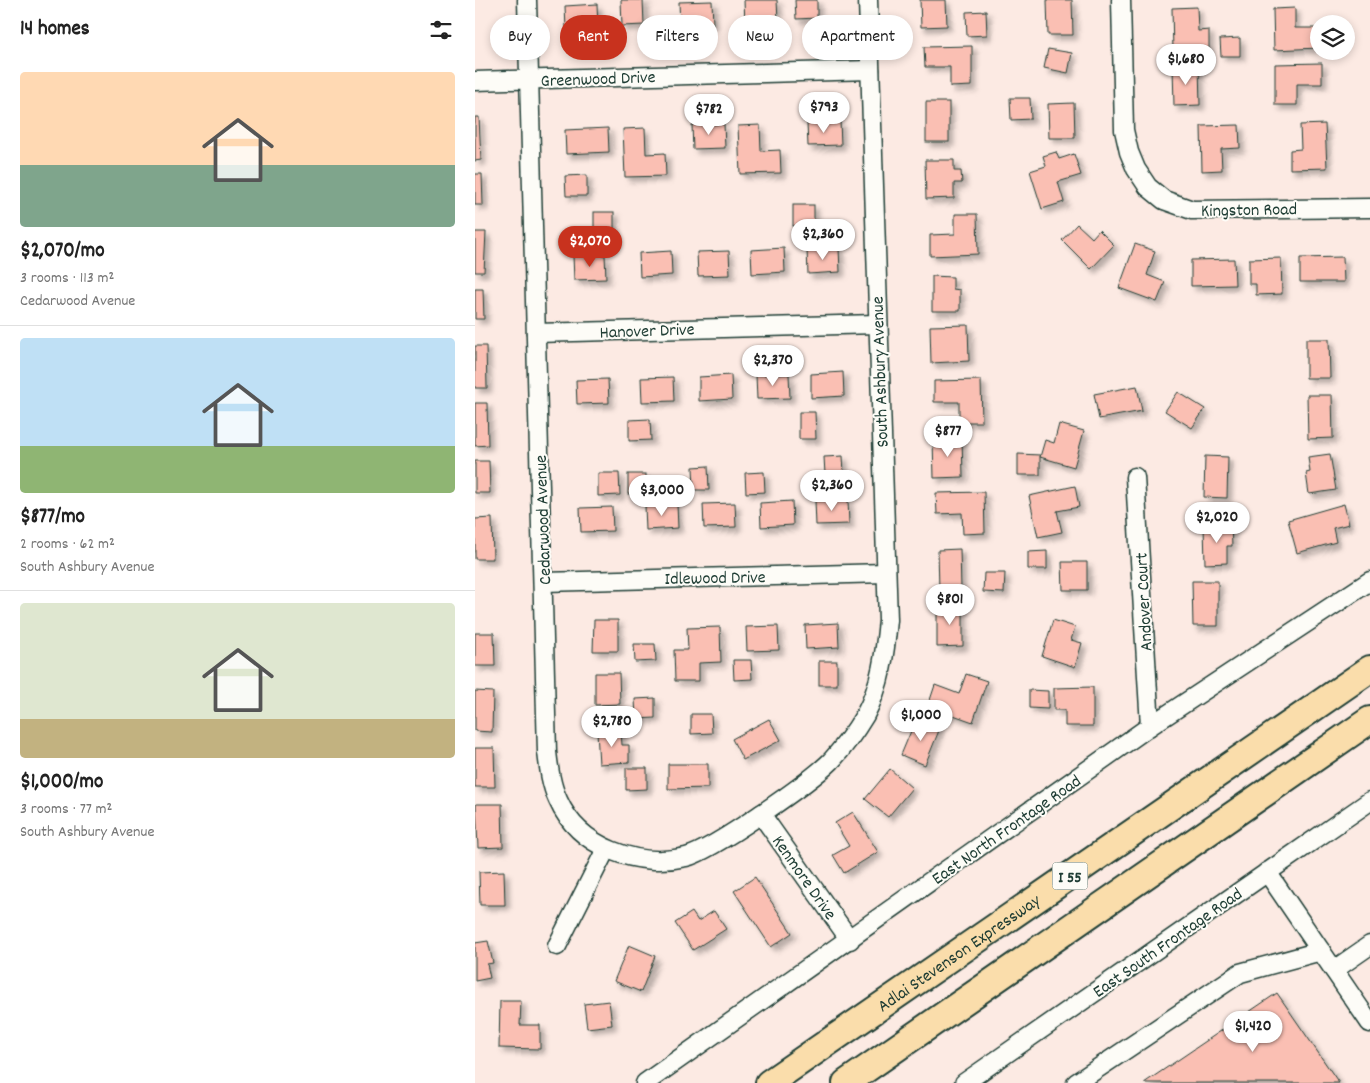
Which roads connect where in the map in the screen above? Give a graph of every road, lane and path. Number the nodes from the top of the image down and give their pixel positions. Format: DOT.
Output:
graph roads {
  1 [pos="527,0"];
  2 [pos="868,0"];
  3 [pos="1121,0"];
  4 [pos="870,70"];
  5 [pos="529,80"];
  6 [pos="475,81"];
  7 [pos="1370,208"];
  8 [pos="877,324"];
  9 [pos="536,333"];
  10 [pos="1135,477"];
  11 [pos="885,573"];
  12 [pos="1370,581"];
  13 [pos="544,582"];
  14 [pos="1370,669"];
  15 [pos="1370,720"];
  16 [pos="1150,726"];
  17 [pos="1370,801"];
  18 [pos="761,814"];
  19 [pos="606,849"];
  20 [pos="1267,872"];
  21 [pos="850,940"];
  22 [pos="1370,945"];
  23 [pos="557,946"];
  24 [pos="1321,951"];
  25 [pos="1334,970"];
  26 [pos="1370,1024"];
  27 [pos="645,1083"];
  28 [pos="769,1083"];
  29 [pos="846,1083"];
  30 [pos="964,1083"];
  31 [pos="1076,1083"];
  1 -- 5 [label="street, Cedarwood Avenue"];
  2 -- 4 [label="street, South Ashbury Avenue"];
  3 -- 7 [label="street, Kingston Road"];
  4 -- 5 [label="street, Greenwood Drive"];
  4 -- 8 [label="street, South Ashbury Avenue"];
  5 -- 6 [label="street, Greenwood Drive"];
  5 -- 9 [label="street, Cedarwood Avenue"];
  8 -- 9 [label="street, Hanover Drive"];
  8 -- 11 [label="street, South Ashbury Avenue"];
  9 -- 13 [label="street, Cedarwood Avenue"];
  10 -- 16 [label="street, Andover Court"];
  11 -- 13 [label="street, Idlewood Drive"];
  11 -- 18 [label="street, South Ashbury Avenue"];
  12 -- 16 [label="street, East North Frontage Road"];
  13 -- 19 [label="street, Cedarwood Avenue"];
  14 -- 28 [label="highway, Adlai Stevenson Expressway / I 55"];
  15 -- 29 [label="highway, I 55"];
  16 -- 21 [label="street, East North Frontage Road"];
  17 -- 20 [label="street, East South Frontage Road"];
  18 -- 19 [label="street, Cedarwood Avenue"];
  18 -- 21 [label="street, Kenmore Drive"];
  19 -- 23 [label="street"];
  20 -- 24 [label="street"];
  20 -- 30 [label="street, East South Frontage Road"];
  21 -- 27 [label="street, East North Frontage Road"];
  22 -- 25 [label="street"];
  24 -- 25 [label="street"];
  24 -- 31 [label="street"];
  25 -- 26 [label="street"];
}
